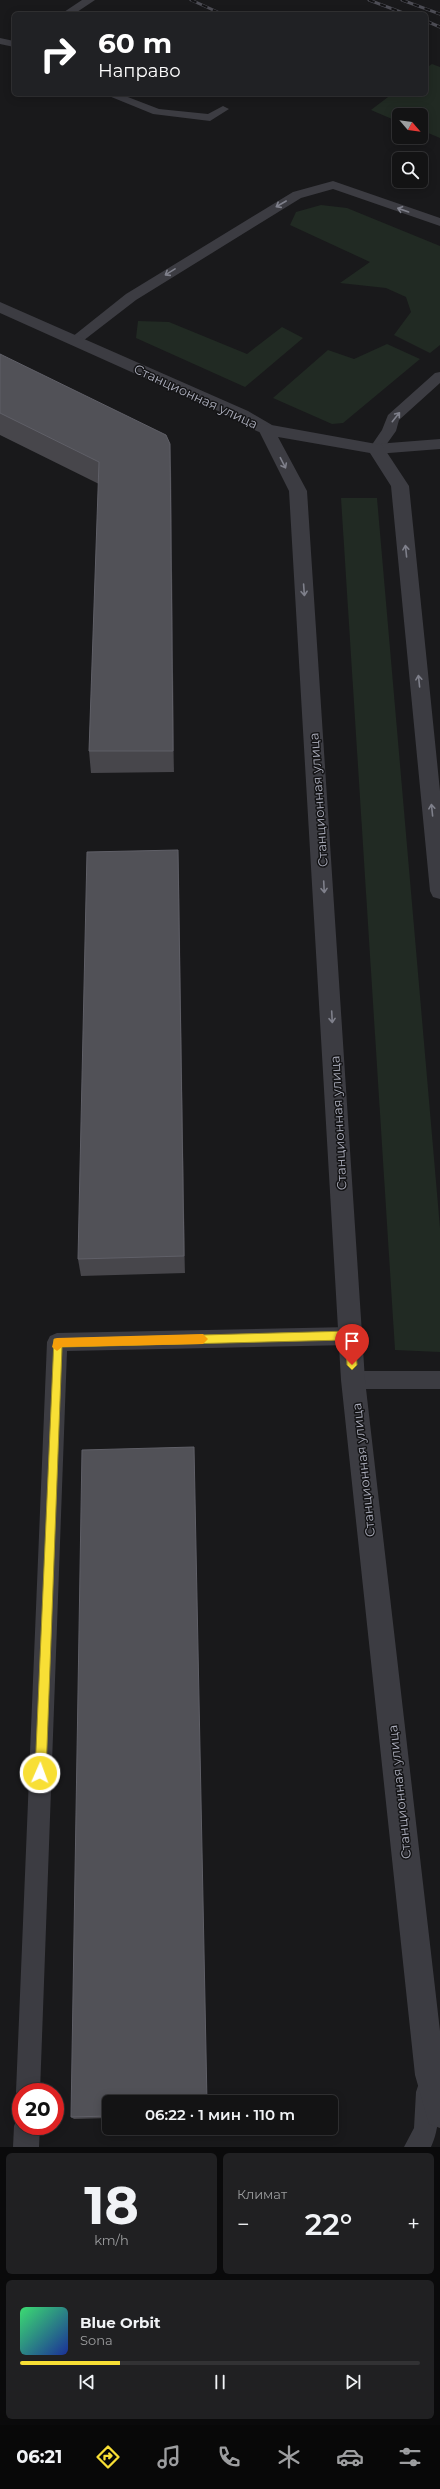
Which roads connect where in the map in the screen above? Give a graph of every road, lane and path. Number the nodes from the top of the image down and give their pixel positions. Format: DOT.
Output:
graph roads {
  1 [pos="90,0"];
  2 [pos="69,12"];
  3 [pos="0,41"];
  4 [pos="12,44"];
  5 [pos="115,96"];
  6 [pos="223,109"];
  7 [pos="440,222"];
  8 [pos="0,307"];
  9 [pos="74,341"];
  10 [pos="440,376"];
  11 [pos="266,429"];
  12 [pos="440,444"];
  13 [pos="376,449"];
  14 [pos="440,891"];
  15 [pos="350,1336"];
  16 [pos="353,1380"];
  17 [pos="440,1380"];
  18 [pos="430,2075"];
  19 [pos="28,2083"];
  20 [pos="440,2113"];
  21 [pos="27,2135"];
  22 [pos="26,2147"];
  23 [pos="417,2147"];
  1 -- 2 [label="lane"];
  3 -- 4 [label="lane"];
  5 -- 6 [label="lane"];
  7 -- 9 [label="lane, one-way"];
  8 -- 9 [label="street, Станционная улица"];
  9 -- 11 [label="street, Станционная улица"];
  13 -- 10 [label="lane, one-way"];
  11 -- 13 [label="street"];
  11 -- 15 [label="street, Станционная улица, one-way"];
  12 -- 13 [label="street"];
  14 -- 13 [label="street, one-way"];
  15 -- 16 [label="street, Станционная улица"];
  15 -- 19 [label="lane"];
  16 -- 17 [label="lane"];
  16 -- 18 [label="street, Станционная улица"];
  18 -- 20 [label="street, Станционная улица"];
  18 -- 23 [label="lane"];
  21 -- 22 [label="lane"];
}
